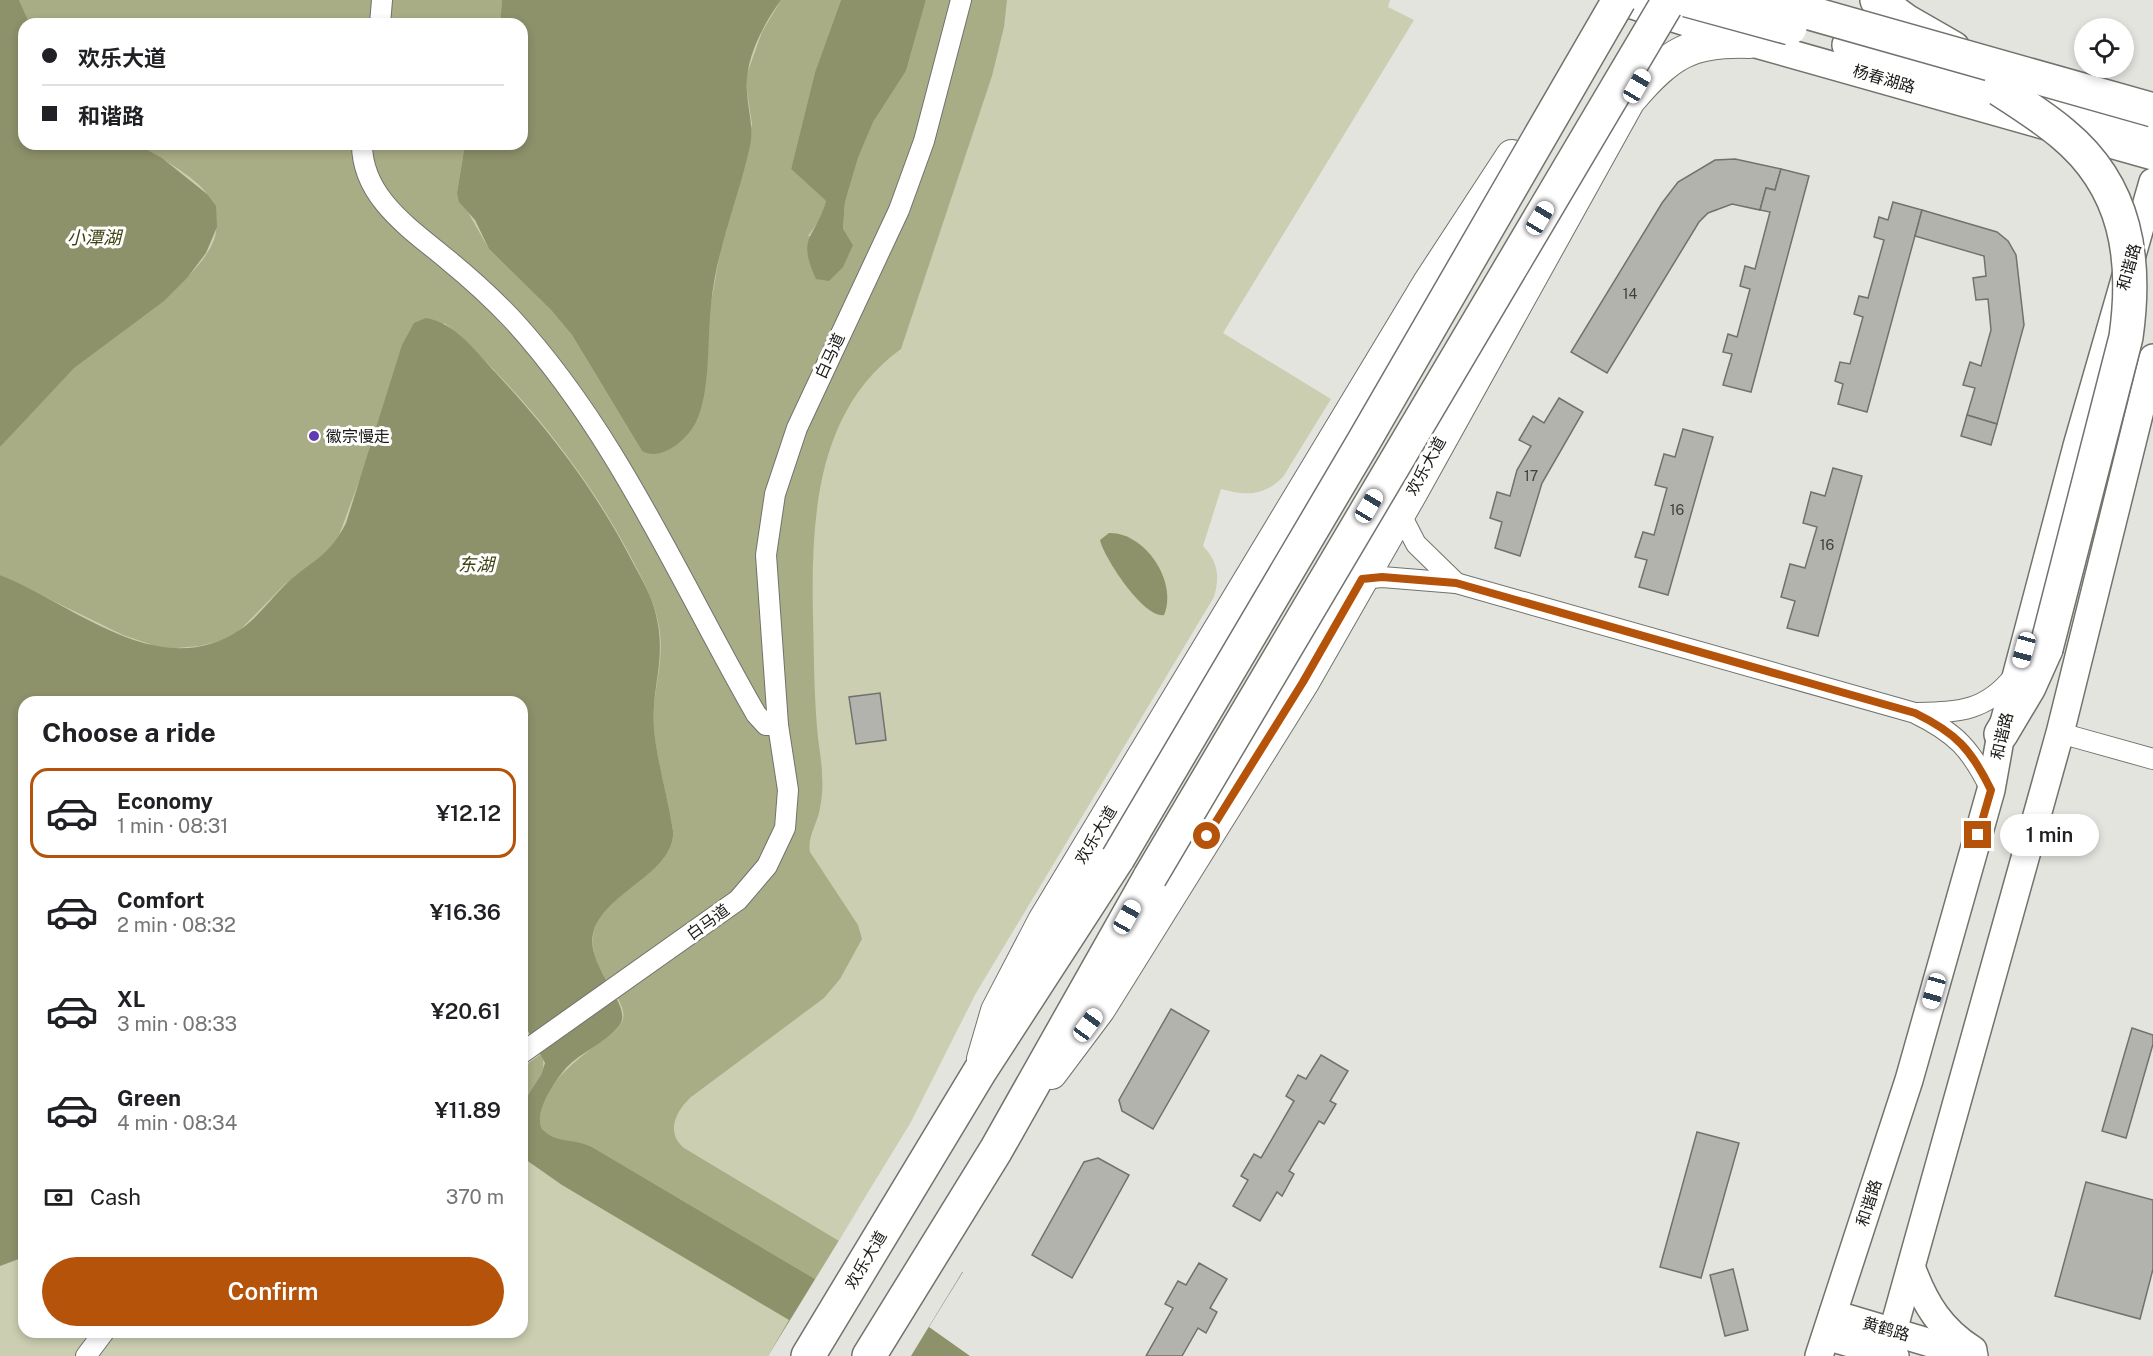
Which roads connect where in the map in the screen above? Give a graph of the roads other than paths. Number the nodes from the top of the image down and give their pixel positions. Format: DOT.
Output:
graph roads {
  1 [pos="382,0"];
  2 [pos="961,0"];
  3 [pos="1617,0"];
  4 [pos="1747,0"];
  5 [pos="1764,0"];
  6 [pos="1833,0"];
  7 [pos="1877,0"];
  8 [pos="1680,5"];
  9 [pos="380,18"];
  10 [pos="1854,28"];
  11 [pos="1749,42"];
  12 [pos="1970,58"];
  13 [pos="1999,89"];
  14 [pos="2153,99"];
  15 [pos="1627,102"];
  16 [pos="2153,110"];
  17 [pos="2153,133"];
  18 [pos="363,150"];
  19 [pos="2153,156"];
  20 [pos="2153,182"];
  21 [pos="2153,357"];
  22 [pos="2150,381"];
  23 [pos="1400,513"];
  24 [pos="1362,579"];
  25 [pos="1456,583"];
  26 [pos="2018,672"];
  27 [pos="1915,713"];
  28 [pos="778,725"];
  29 [pos="2060,733"];
  30 [pos="2001,734"];
  31 [pos="2153,759"];
  32 [pos="1991,790"];
  33 [pos="528,1049"];
  34 [pos="980,1071"];
  35 [pos="1024,1099"];
  36 [pos="1911,1269"];
  37 [pos="1826,1335"];
  38 [pos="100,1338"];
  39 [pos="1890,1349"];
  40 [pos="86,1356"];
  41 [pos="808,1356"];
  42 [pos="869,1356"];
  43 [pos="1974,1356"];
  44 [pos="1982,1356"];
  1 -- 9 [label="street"];
  2 -- 28 [label="street, 白马道"];
  3 -- 8 [label="main road, 杨春湖路"];
  3 -- 34 [label="highway, 欢乐大道, bridge"];
  3 -- 34 [label="main road, 欢乐大道"];
  4 -- 14 [label="main road"];
  5 -- 12 [label="highway, bridge"];
  6 -- 10 [label="main road"];
  7 -- 12 [label="highway, bridge"];
  8 -- 11 [label="main road, 杨春湖路"];
  8 -- 13 [label="highway, bridge"];
  8 -- 15 [label="main road, 欢乐大道"];
  8 -- 35 [label="highway, 欢乐大道, bridge"];
  11 -- 15 [label="main road"];
  11 -- 19 [label="main road, 杨春湖路"];
  12 -- 16 [label="highway, bridge"];
  13 -- 17 [label="highway, bridge"];
  13 -- 30 [label="highway, bridge"];
  15 -- 23 [label="main road, 欢乐大道"];
  18 -- 28 [label="street"];
  20 -- 26 [label="main road, 和谐路"];
  21 -- 22 [label="main road"];
  22 -- 29 [label="main road"];
  23 -- 24 [label="main road, 欢乐大道"];
  23 -- 25 [label="street"];
  24 -- 25 [label="street"];
  24 -- 35 [label="main road, 欢乐大道"];
  25 -- 27 [label="street"];
  26 -- 27 [label="street"];
  26 -- 30 [label="main road, 和谐路"];
  27 -- 32 [label="street"];
  28 -- 33 [label="street, 白马道"];
  29 -- 31 [label="street"];
  29 -- 36 [label="main road"];
  30 -- 32 [label="main road, 和谐路"];
  32 -- 37 [label="main road, 和谐路"];
  34 -- 41 [label="highway, 欢乐大道"];
  35 -- 42 [label="highway, 欢乐大道"];
  36 -- 39 [label="main road"];
  36 -- 44 [label="main road"];
  37 -- 39 [label="main road, 黄鹤路"];
  38 -- 40 [label="street"];
  39 -- 43 [label="main road, 黄鹤路"];
}
